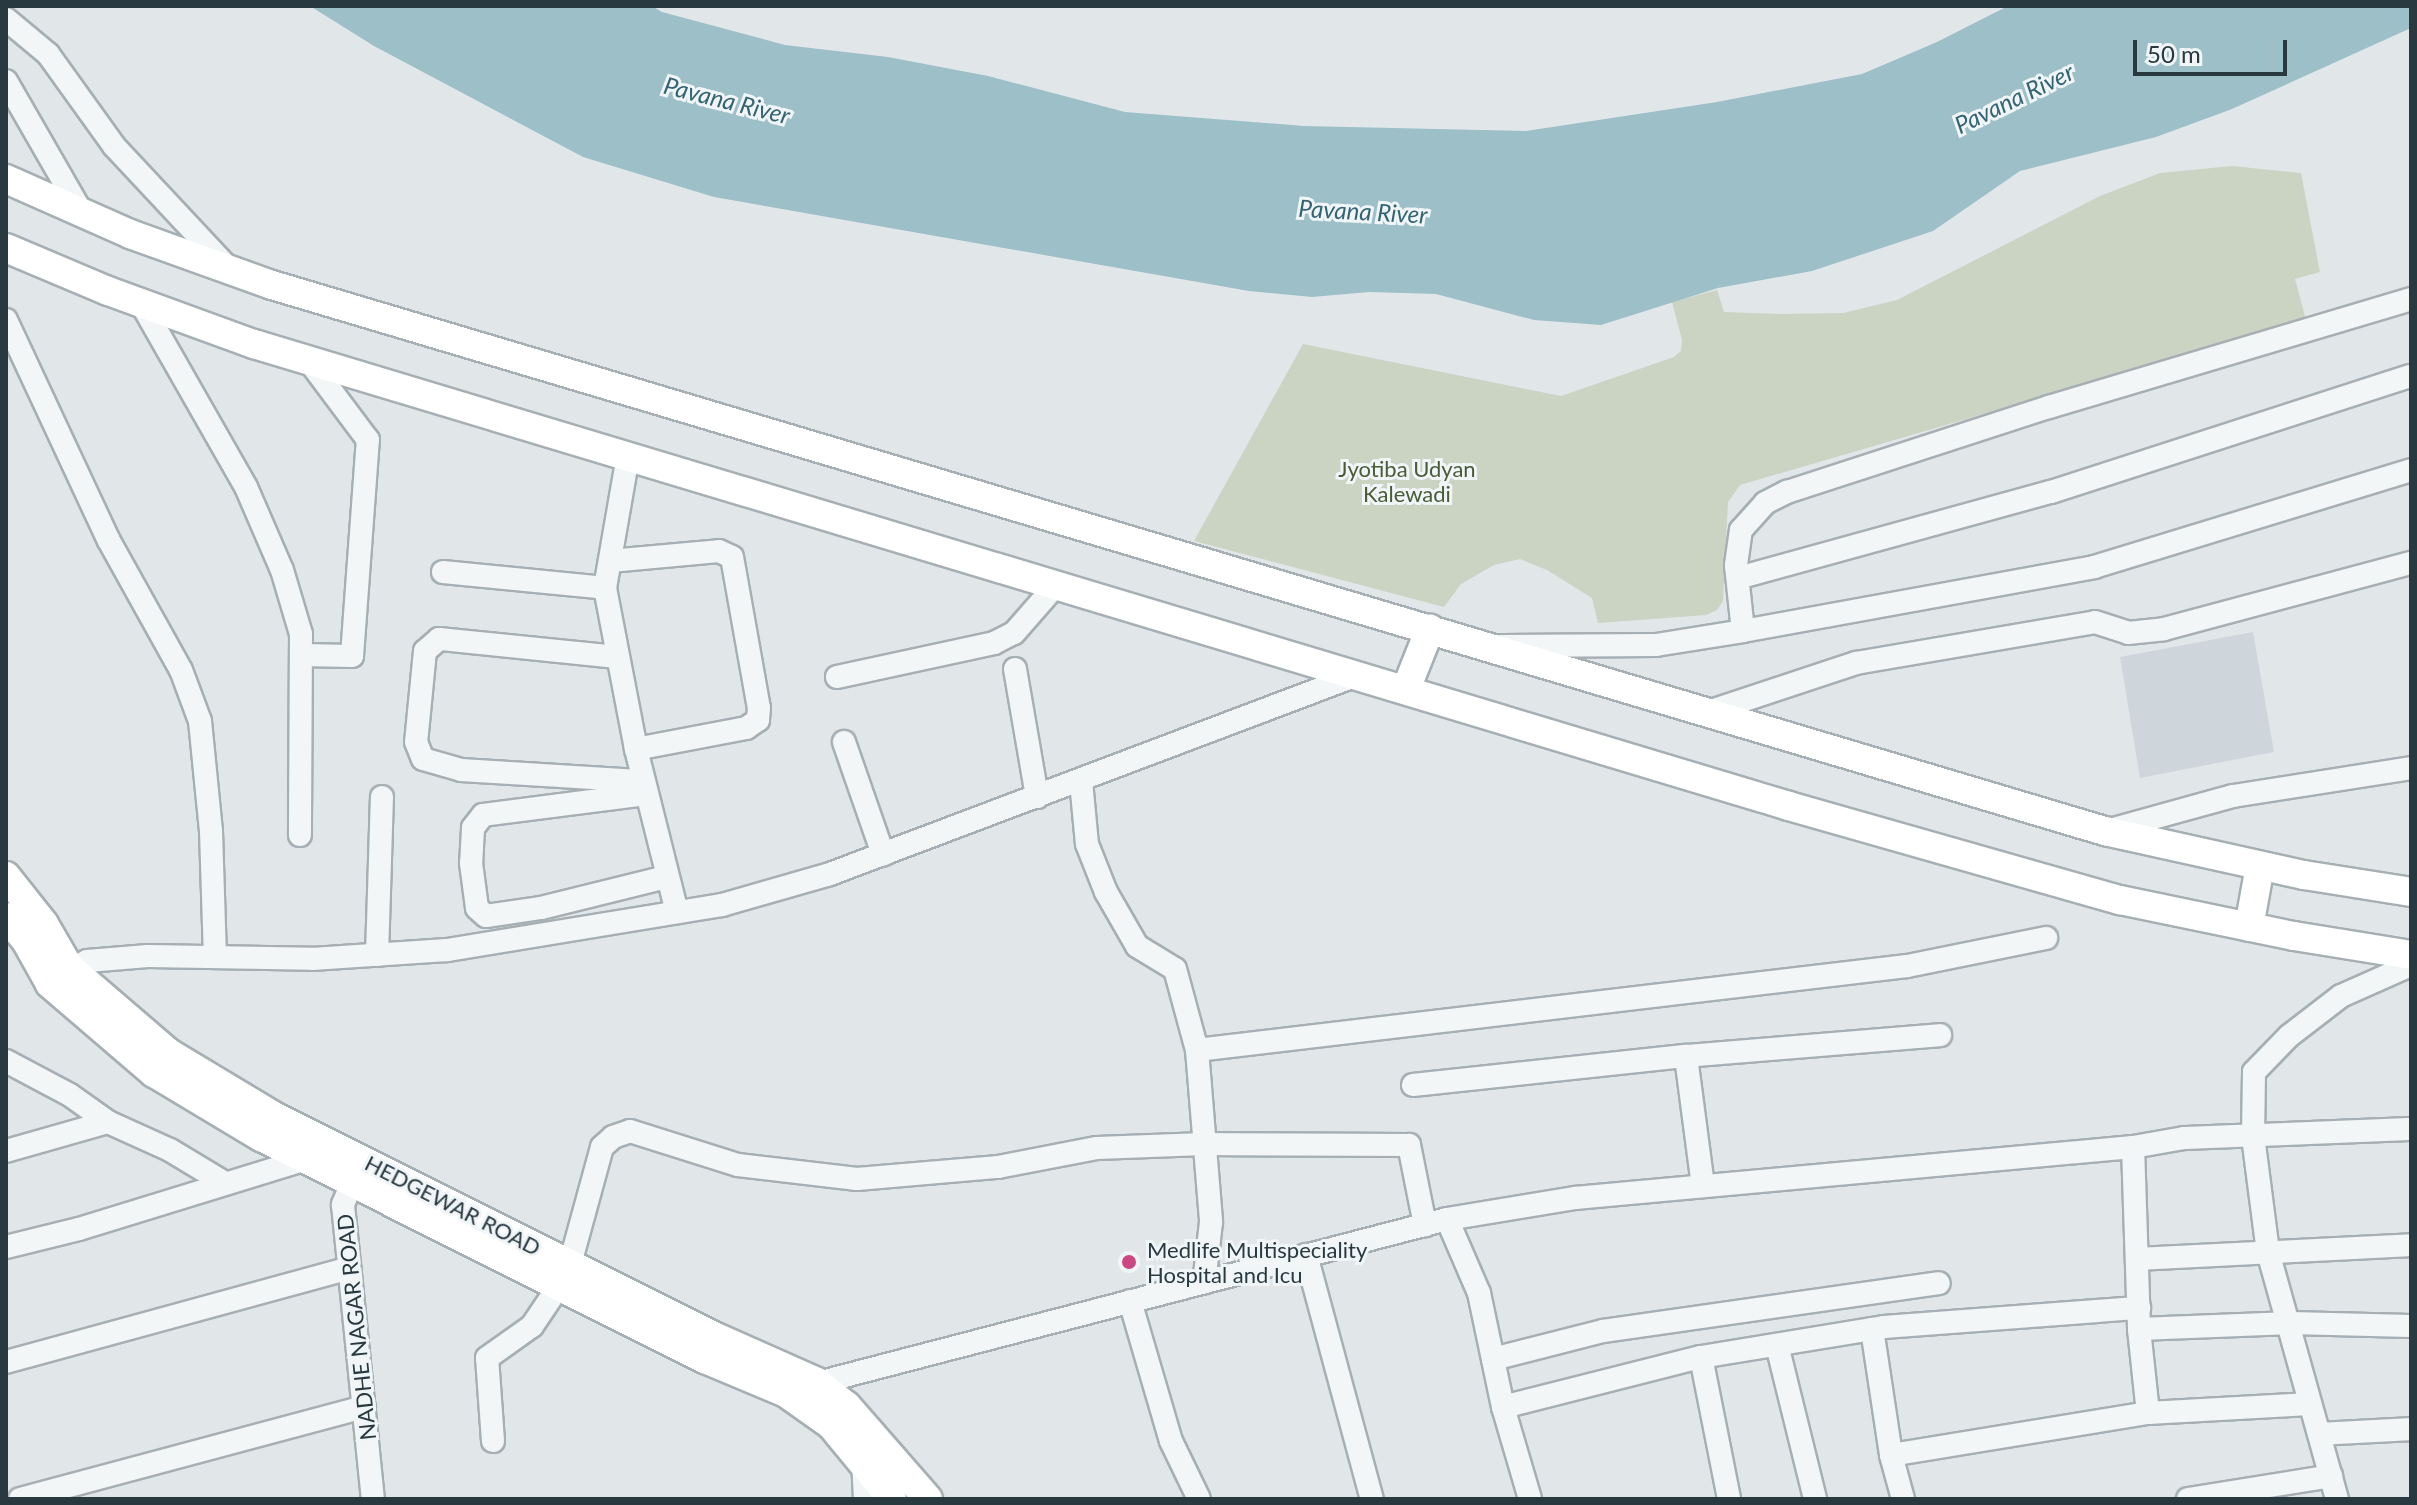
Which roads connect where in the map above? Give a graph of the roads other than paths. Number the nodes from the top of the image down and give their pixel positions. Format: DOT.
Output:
graph roads {
  1 [pos="6,19"];
  2 [pos="6,81"];
  3 [pos="6,179"];
  4 [pos="82,213"];
  5 [pos="6,248"];
  6 [pos="228,269"];
  7 [pos="2411,299"];
  8 [pos="141,303"];
  9 [pos="6,320"];
  10 [pos="309,361"];
  11 [pos="2411,376"];
  12 [pos="628,456"];
  13 [pos="2411,470"];
  14 [pos="610,561"];
  15 [pos="2411,563"];
  16 [pos="443,572"];
  17 [pos="1738,578"];
  18 [pos="1056,585"];
  19 [pos="605,588"];
  20 [pos="1430,629"];
  21 [pos="1743,631"];
  22 [pos="1488,647"];
  23 [pos="301,655"];
  24 [pos="617,657"];
  25 [pos="1015,669"];
  26 [pos="1357,675"];
  27 [pos="837,677"];
  28 [pos="1406,689"];
  29 [pos="1708,712"];
  30 [pos="844,742"];
  31 [pos="636,749"];
  32 [pos="2411,768"];
  33 [pos="1081,781"];
  34 [pos="644,787"];
  35 [pos="382,797"];
  36 [pos="1037,797"];
  37 [pos="2105,831"];
  38 [pos="300,835"];
  39 [pos="883,854"];
  40 [pos="2260,866"];
  41 [pos="6,876"];
  42 [pos="666,877"];
  43 [pos="2411,892"];
  44 [pos="677,912"];
  45 [pos="6,917"];
  46 [pos="2249,927"];
  47 [pos="2046,938"];
  48 [pos="377,955"];
  49 [pos="2411,955"];
  50 [pos="215,957"];
  51 [pos="2411,965"];
  52 [pos="60,976"];
  53 [pos="1940,1035"];
  54 [pos="1197,1050"];
  55 [pos="1686,1056"];
  56 [pos="6,1061"];
  57 [pos="1413,1085"];
  58 [pos="108,1122"];
  59 [pos="2411,1129"];
  60 [pos="2253,1137"];
  61 [pos="1204,1144"];
  62 [pos="2133,1147"];
  63 [pos="6,1151"];
  64 [pos="306,1159"];
  65 [pos="357,1170"];
  66 [pos="223,1182"];
  67 [pos="1703,1186"];
  68 [pos="1436,1222"];
  69 [pos="2411,1245"];
  70 [pos="6,1247"];
  71 [pos="2268,1252"];
  72 [pos="1306,1255"];
  73 [pos="2138,1259"];
  74 [pos="349,1268"];
  75 [pos="565,1275"];
  76 [pos="1204,1283"];
  77 [pos="1939,1283"];
  78 [pos="1130,1301"];
  79 [pos="2139,1318"];
  80 [pos="2291,1323"];
  81 [pos="2411,1326"];
  82 [pos="1872,1329"];
  83 [pos="1777,1345"];
  84 [pos="1701,1357"];
  85 [pos="1493,1359"];
  86 [pos="6,1362"];
  87 [pos="817,1382"];
  88 [pos="786,1393"];
  89 [pos="2310,1404"];
  90 [pos="364,1407"];
  91 [pos="1503,1407"];
  92 [pos="2148,1413"];
  93 [pos="2411,1429"];
  94 [pos="2320,1434"];
  95 [pos="493,1441"];
  96 [pos="884,1446"];
  97 [pos="1891,1455"];
  98 [pos="863,1465"];
  99 [pos="2331,1476"];
  100 [pos="20,1499"];
  101 [pos="373,1499"];
  102 [pos="865,1499"];
  103 [pos="892,1499"];
  104 [pos="928,1499"];
  105 [pos="1199,1499"];
  106 [pos="1372,1499"];
  107 [pos="1530,1499"];
  108 [pos="1729,1499"];
  109 [pos="1815,1499"];
  110 [pos="1903,1499"];
  111 [pos="2190,1499"];
  112 [pos="2338,1499"];
  1 -- 6 [label="street"];
  2 -- 4 [label="street"];
  3 -- 4 [label="main road"];
  4 -- 6 [label="main road"];
  5 -- 8 [label="main road"];
  6 -- 20 [label="main road"];
  7 -- 17 [label="street"];
  8 -- 10 [label="main road"];
  8 -- 23 [label="street"];
  9 -- 50 [label="street"];
  10 -- 12 [label="main road"];
  10 -- 23 [label="street"];
  11 -- 17 [label="street"];
  12 -- 14 [label="street"];
  12 -- 18 [label="main road"];
  13 -- 21 [label="street"];
  14 -- 19 [label="street"];
  14 -- 31 [label="street"];
  15 -- 29 [label="street"];
  16 -- 19 [label="street"];
  17 -- 21 [label="street"];
  18 -- 26 [label="main road"];
  18 -- 27 [label="street"];
  19 -- 24 [label="street"];
  20 -- 22 [label="main road"];
  20 -- 28 [label="main road"];
  21 -- 22 [label="street"];
  22 -- 29 [label="main road"];
  23 -- 38 [label="street"];
  24 -- 31 [label="street"];
  24 -- 34 [label="street"];
  25 -- 36 [label="street"];
  26 -- 28 [label="main road"];
  26 -- 33 [label="street"];
  28 -- 46 [label="main road"];
  29 -- 37 [label="main road"];
  30 -- 39 [label="street"];
  31 -- 34 [label="street"];
  32 -- 37 [label="street"];
  33 -- 36 [label="street"];
  33 -- 54 [label="street"];
  34 -- 42 [label="street"];
  34 -- 42 [label="street"];
  35 -- 48 [label="street"];
  36 -- 39 [label="street"];
  37 -- 40 [label="main road"];
  39 -- 44 [label="street"];
  40 -- 43 [label="main road"];
  40 -- 46 [label="main road"];
  41 -- 52 [label="main road, HEDGEWAR ROAD"];
  42 -- 44 [label="street"];
  44 -- 48 [label="street"];
  45 -- 52 [label="main road, HEDGEWAR ROAD"];
  46 -- 49 [label="main road"];
  47 -- 54 [label="street"];
  48 -- 50 [label="street"];
  50 -- 52 [label="street"];
  51 -- 60 [label="street"];
  52 -- 64 [label="main road, HEDGEWAR ROAD"];
  52 -- 65 [label="main road, HEDGEWAR ROAD"];
  53 -- 55 [label="street"];
  54 -- 61 [label="street"];
  55 -- 57 [label="street"];
  55 -- 67 [label="street"];
  56 -- 58 [label="street"];
  58 -- 63 [label="street"];
  58 -- 66 [label="street"];
  59 -- 60 [label="street"];
  60 -- 62 [label="street"];
  60 -- 71 [label="street"];
  61 -- 68 [label="street"];
  61 -- 75 [label="street"];
  61 -- 76 [label="street"];
  62 -- 67 [label="street"];
  62 -- 73 [label="street"];
  64 -- 65 [label="main road, HEDGEWAR ROAD"];
  64 -- 66 [label="street"];
  65 -- 74 [label="street, NADHE NAGAR ROAD"];
  65 -- 75 [label="main road, HEDGEWAR ROAD"];
  66 -- 70 [label="street"];
  67 -- 68 [label="street"];
  68 -- 72 [label="street"];
  68 -- 85 [label="street"];
  69 -- 71 [label="street"];
  71 -- 73 [label="street"];
  71 -- 80 [label="street"];
  72 -- 76 [label="street"];
  72 -- 106 [label="street"];
  73 -- 79 [label="street"];
  74 -- 86 [label="street"];
  74 -- 90 [label="street, NADHE NAGAR ROAD"];
  75 -- 87 [label="main road, HEDGEWAR ROAD"];
  75 -- 88 [label="main road, HEDGEWAR ROAD"];
  75 -- 95 [label="street"];
  76 -- 78 [label="street"];
  77 -- 85 [label="street"];
  78 -- 87 [label="street"];
  78 -- 105 [label="street"];
  79 -- 80 [label="street"];
  79 -- 82 [label="street"];
  79 -- 92 [label="street"];
  80 -- 81 [label="street"];
  80 -- 89 [label="street"];
  82 -- 83 [label="street"];
  82 -- 97 [label="street"];
  83 -- 84 [label="street"];
  83 -- 109 [label="street"];
  84 -- 91 [label="street"];
  84 -- 108 [label="street"];
  85 -- 91 [label="street"];
  87 -- 88 [label="street"];
  87 -- 96 [label="main road, HEDGEWAR ROAD"];
  88 -- 98 [label="main road, HEDGEWAR ROAD"];
  89 -- 92 [label="street"];
  89 -- 94 [label="street"];
  90 -- 100 [label="street"];
  90 -- 101 [label="street, NADHE NAGAR ROAD"];
  91 -- 107 [label="street"];
  92 -- 97 [label="street"];
  93 -- 94 [label="street"];
  94 -- 99 [label="street"];
  96 -- 98 [label="street"];
  96 -- 104 [label="main road, HEDGEWAR ROAD"];
  97 -- 110 [label="street"];
  98 -- 102 [label="street"];
  98 -- 103 [label="main road, HEDGEWAR ROAD"];
  99 -- 111 [label="street"];
  99 -- 112 [label="street"];
}
